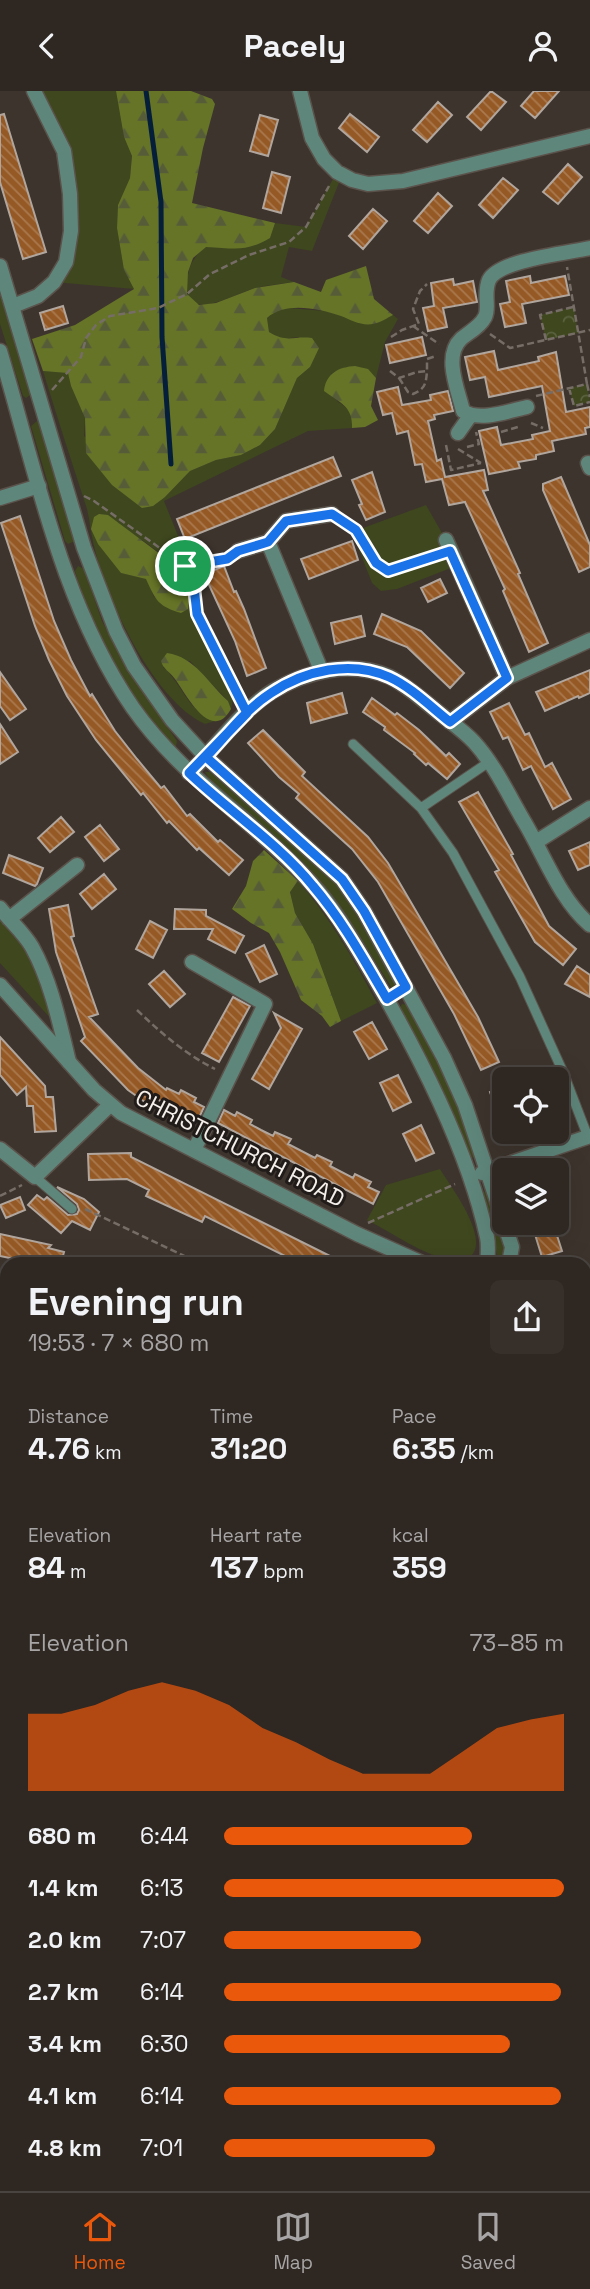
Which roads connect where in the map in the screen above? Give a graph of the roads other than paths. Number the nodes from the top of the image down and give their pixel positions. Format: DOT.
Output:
graph roads {
  1 [pos="34,91"];
  2 [pos="300,91"];
  3 [pos="590,136"];
  4 [pos="590,249"];
  5 [pos="0,266"];
  6 [pos="13,306"];
  7 [pos="0,351"];
  8 [pos="40,403"];
  9 [pos="527,407"];
  10 [pos="18,412"];
  11 [pos="470,416"];
  12 [pos="458,433"];
  13 [pos="39,486"];
  14 [pos="0,498"];
  15 [pos="332,514"];
  16 [pos="268,542"];
  17 [pos="448,546"];
  18 [pos="83,548"];
  19 [pos="238,551"];
  20 [pos="61,557"];
  21 [pos="590,640"];
  22 [pos="321,670"];
  23 [pos="507,678"];
  24 [pos="450,722"];
  25 [pos="353,744"];
  26 [pos="206,757"];
  27 [pos="489,762"];
  28 [pos="189,773"];
  29 [pos="421,808"];
  30 [pos="590,808"];
  31 [pos="536,842"];
  32 [pos="76,865"];
  33 [pos="4,914"];
  34 [pos="590,925"];
  35 [pos="191,962"];
  36 [pos="0,985"];
  37 [pos="406,987"];
  38 [pos="387,999"];
  39 [pos="69,1062"];
  40 [pos="110,1105"];
  41 [pos="589,1136"];
  42 [pos="0,1149"];
  43 [pos="194,1150"];
  44 [pos="488,1171"];
  45 [pos="35,1177"];
  46 [pos="470,1177"];
  47 [pos="492,1184"];
  48 [pos="72,1209"];
  49 [pos="508,1235"];
  50 [pos="409,1257"];
  51 [pos="488,1257"];
  52 [pos="510,1257"];
  1 -- 6 [label="street"];
  2 -- 3 [label="street"];
  4 -- 11 [label="street"];
  5 -- 6 [label="street"];
  6 -- 8 [label="street"];
  7 -- 10 [label="street"];
  8 -- 10 [label="street"];
  8 -- 18 [label="street"];
  9 -- 11 [label="street"];
  10 -- 13 [label="street"];
  11 -- 12 [label="street"];
  13 -- 14 [label="street"];
  13 -- 20 [label="street"];
  15 -- 16 [label="street"];
  16 -- 19 [label="street"];
  16 -- 22 [label="street"];
  17 -- 23 [label="street"];
  18 -- 20 [label="street"];
  18 -- 26 [label="street"];
  20 -- 28 [label="street"];
  21 -- 23 [label="street"];
  22 -- 24 [label="street"];
  22 -- 26 [label="street"];
  23 -- 24 [label="street"];
  24 -- 27 [label="street"];
  25 -- 29 [label="lane"];
  26 -- 28 [label="street"];
  26 -- 37 [label="street"];
  27 -- 29 [label="lane"];
  27 -- 31 [label="street"];
  28 -- 38 [label="street"];
  29 -- 41 [label="lane"];
  30 -- 31 [label="street"];
  31 -- 34 [label="street"];
  32 -- 33 [label="street"];
  33 -- 39 [label="street"];
  35 -- 43 [label="street"];
  36 -- 39 [label="street, CHRISTCHURCH ROAD"];
  37 -- 38 [label="street"];
  37 -- 44 [label="street"];
  38 -- 46 [label="street"];
  39 -- 40 [label="street, CHRISTCHURCH ROAD"];
  40 -- 43 [label="street, CHRISTCHURCH ROAD"];
  40 -- 45 [label="street"];
  41 -- 44 [label="street"];
  42 -- 45 [label="street"];
  43 -- 50 [label="street, CHRISTCHURCH ROAD"];
  44 -- 46 [label="street"];
  44 -- 47 [label="street"];
  45 -- 48 [label="lane"];
  46 -- 51 [label="street"];
  49 -- 52 [label="street"];
}
